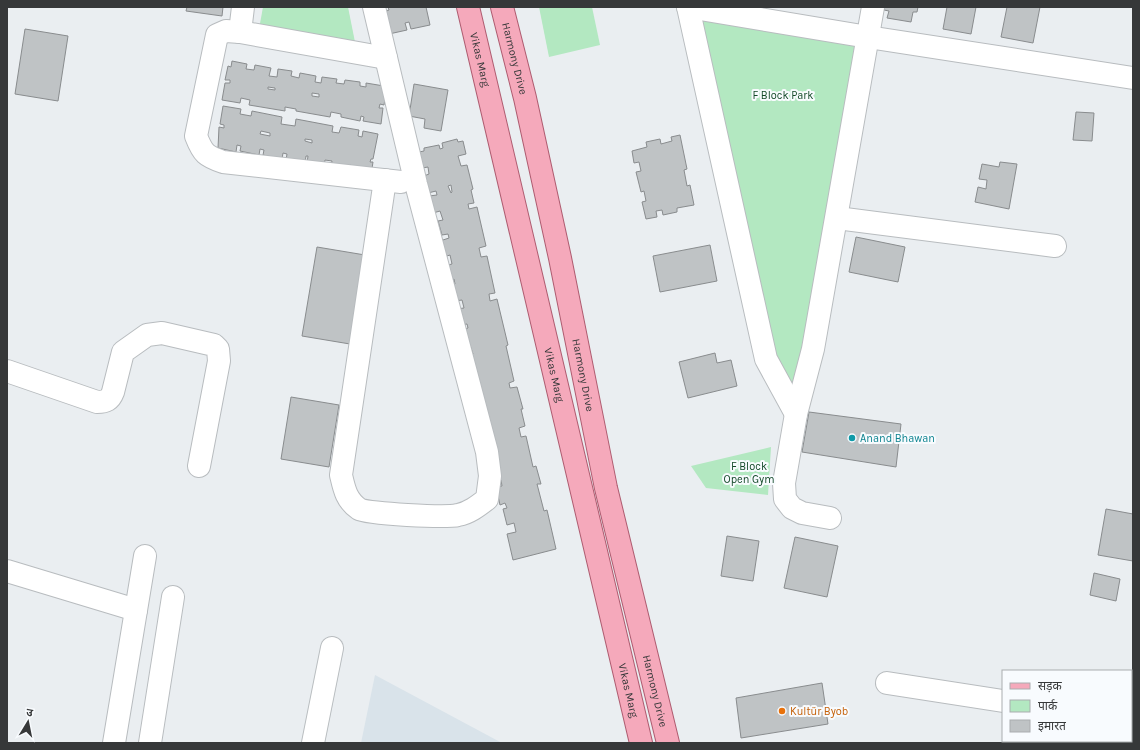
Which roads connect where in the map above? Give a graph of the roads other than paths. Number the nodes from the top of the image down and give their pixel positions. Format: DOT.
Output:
graph roads {
  1 [pos="243,7"];
  2 [pos="374,7"];
  3 [pos="468,7"];
  4 [pos="502,7"];
  5 [pos="688,7"];
  6 [pos="873,7"];
  7 [pos="240,32"];
  8 [pos="868,37"];
  9 [pos="386,58"];
  10 [pos="1133,78"];
  11 [pos="385,180"];
  12 [pos="416,184"];
  13 [pos="837,218"];
  14 [pos="1055,246"];
  15 [pos="7,371"];
  16 [pos="796,414"];
  17 [pos="199,466"];
  18 [pos="830,518"];
  19 [pos="145,556"];
  20 [pos="7,571"];
  21 [pos="173,597"];
  22 [pos="136,610"];
  23 [pos="332,648"];
  24 [pos="887,683"];
  25 [pos="1002,701"];
  26 [pos="114,743"];
  27 [pos="150,743"];
  28 [pos="314,743"];
  29 [pos="641,743"];
  30 [pos="668,743"];
  1 -- 7 [label="street"];
  2 -- 9 [label="street"];
  3 -- 29 [label="main road, Vikas Marg"];
  4 -- 30 [label="main road, Harmony Drive"];
  5 -- 8 [label="street"];
  5 -- 16 [label="street"];
  6 -- 8 [label="street"];
  7 -- 9 [label="street"];
  7 -- 11 [label="street"];
  8 -- 10 [label="street"];
  8 -- 13 [label="street"];
  9 -- 12 [label="street"];
  11 -- 12 [label="street"];
  11 -- 12 [label="street"];
  13 -- 14 [label="street"];
  13 -- 16 [label="street"];
  15 -- 17 [label="street"];
  16 -- 18 [label="street"];
  19 -- 22 [label="street"];
  20 -- 22 [label="street"];
  21 -- 27 [label="street"];
  22 -- 26 [label="street"];
  23 -- 28 [label="street"];
  24 -- 25 [label="street"];
}
